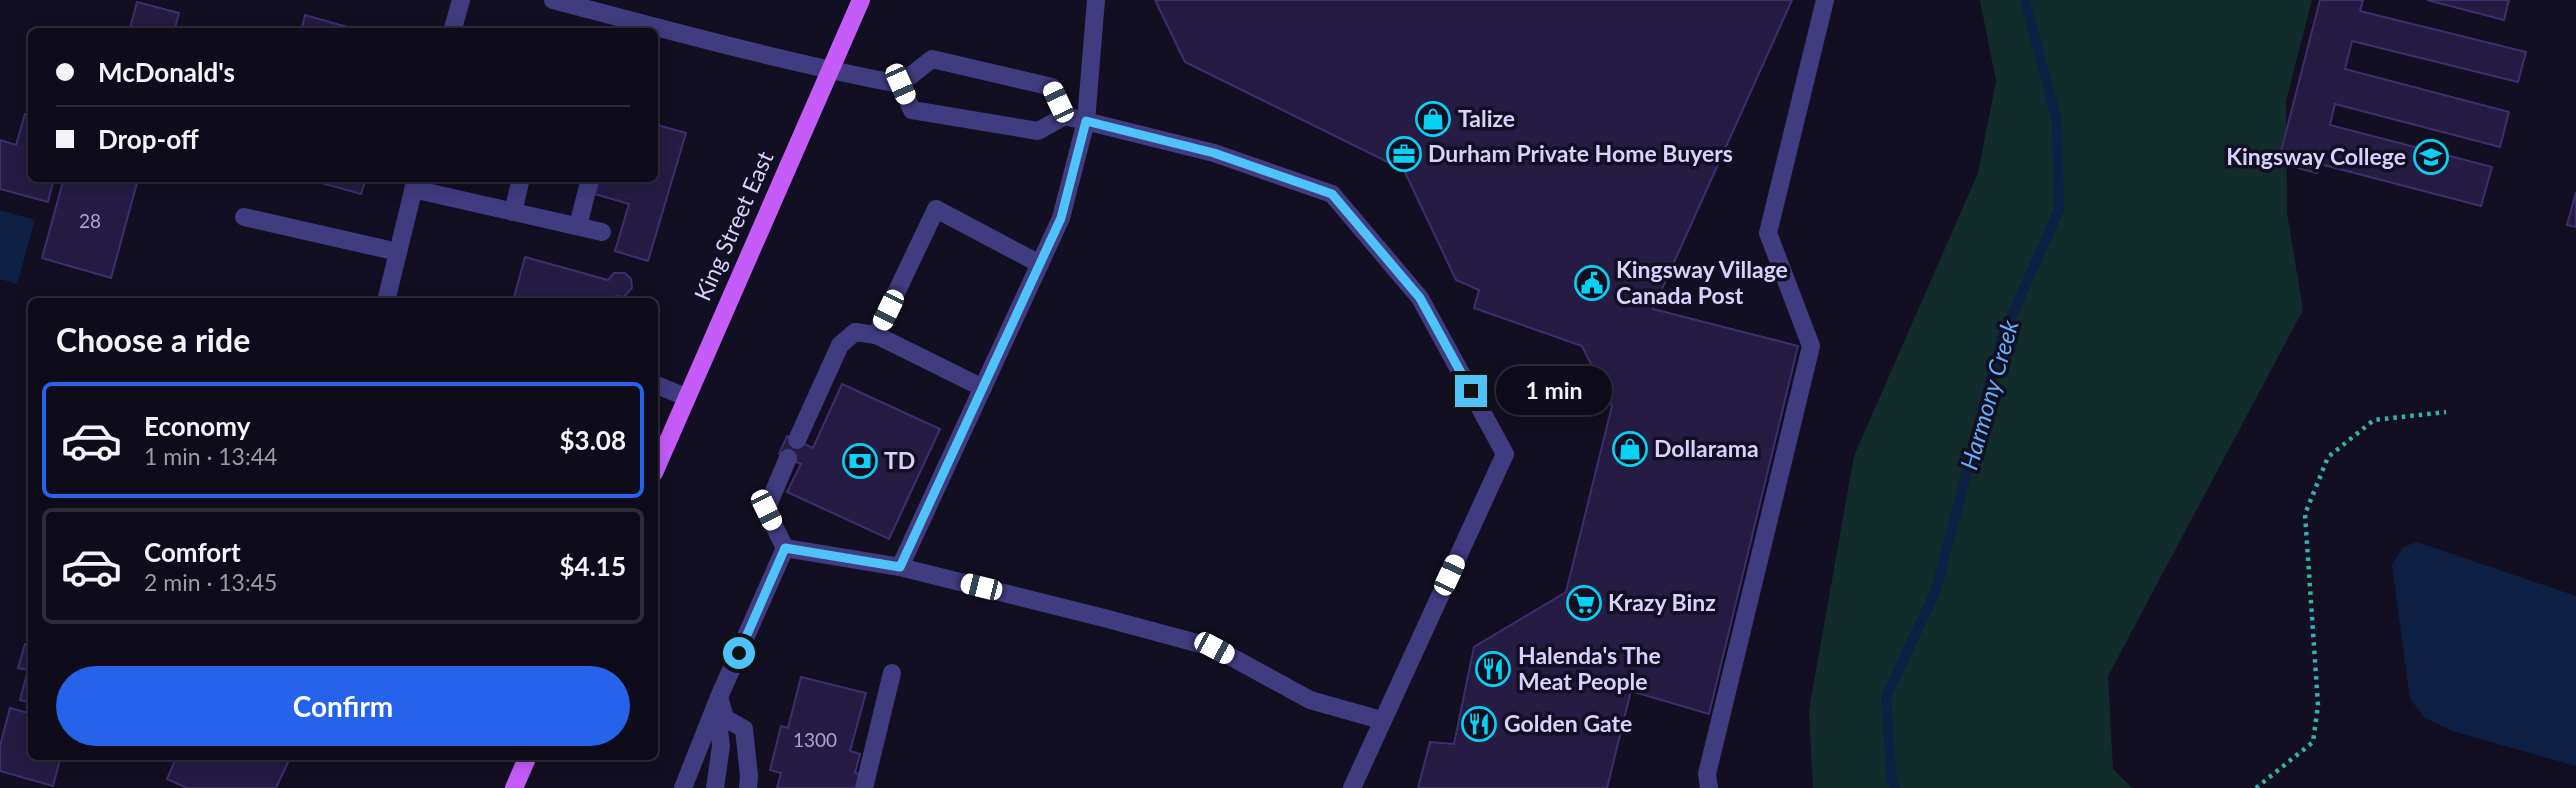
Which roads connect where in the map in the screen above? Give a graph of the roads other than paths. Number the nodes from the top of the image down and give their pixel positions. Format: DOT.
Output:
graph roads {
  1 [pos="461,0"];
  2 [pos="553,0"];
  3 [pos="861,0"];
  4 [pos="1096,0"];
  5 [pos="1825,0"];
  6 [pos="453,28"];
  7 [pos="831,71"];
  8 [pos="900,84"];
  9 [pos="1065,116"];
  10 [pos="1086,121"];
  11 [pos="521,182"];
  12 [pos="589,182"];
  13 [pos="415,183"];
  14 [pos="513,212"];
  15 [pos="244,217"];
  16 [pos="578,226"];
  17 [pos="602,232"];
  18 [pos="398,252"];
  19 [pos="1040,264"];
  20 [pos="387,298"];
  21 [pos="876,335"];
  22 [pos="658,386"];
  23 [pos="983,388"];
  24 [pos="686,397"];
  25 [pos="797,440"];
  26 [pos="788,458"];
  27 [pos="658,464"];
  28 [pos="785,548"];
  29 [pos="900,567"];
  30 [pos="892,673"];
  31 [pos="719,697"];
  32 [pos="725,718"];
  33 [pos="1381,720"];
  34 [pos="526,760"];
  35 [pos="514,788"];
  36 [pos="683,788"];
  37 [pos="715,788"];
  38 [pos="748,788"];
  39 [pos="864,788"];
  40 [pos="1352,788"];
  41 [pos="1709,788"];
  1 -- 6 [label="street"];
  2 -- 7 [label="street"];
  3 -- 7 [label="main road, King Street East"];
  4 -- 10 [label="street"];
  5 -- 41 [label="street"];
  7 -- 8 [label="street"];
  7 -- 24 [label="main road, King Street East"];
  8 -- 9 [label="street"];
  8 -- 9 [label="street"];
  9 -- 10 [label="street"];
  10 -- 19 [label="street"];
  10 -- 33 [label="street"];
  11 -- 14 [label="street"];
  12 -- 16 [label="street"];
  13 -- 14 [label="street"];
  13 -- 18 [label="street"];
  14 -- 16 [label="street"];
  15 -- 18 [label="street"];
  16 -- 17 [label="street"];
  18 -- 20 [label="street"];
  19 -- 21 [label="street"];
  19 -- 23 [label="street"];
  21 -- 23 [label="street"];
  21 -- 25 [label="street"];
  22 -- 24 [label="street"];
  23 -- 29 [label="street"];
  24 -- 27 [label="main road, King Street East"];
  26 -- 28 [label="street"];
  28 -- 29 [label="street"];
  28 -- 31 [label="street"];
  29 -- 33 [label="street"];
  30 -- 39 [label="street"];
  31 -- 32 [label="street"];
  31 -- 36 [label="street"];
  32 -- 37 [label="street"];
  32 -- 38 [label="street"];
  33 -- 40 [label="street"];
  34 -- 35 [label="main road"];
}
